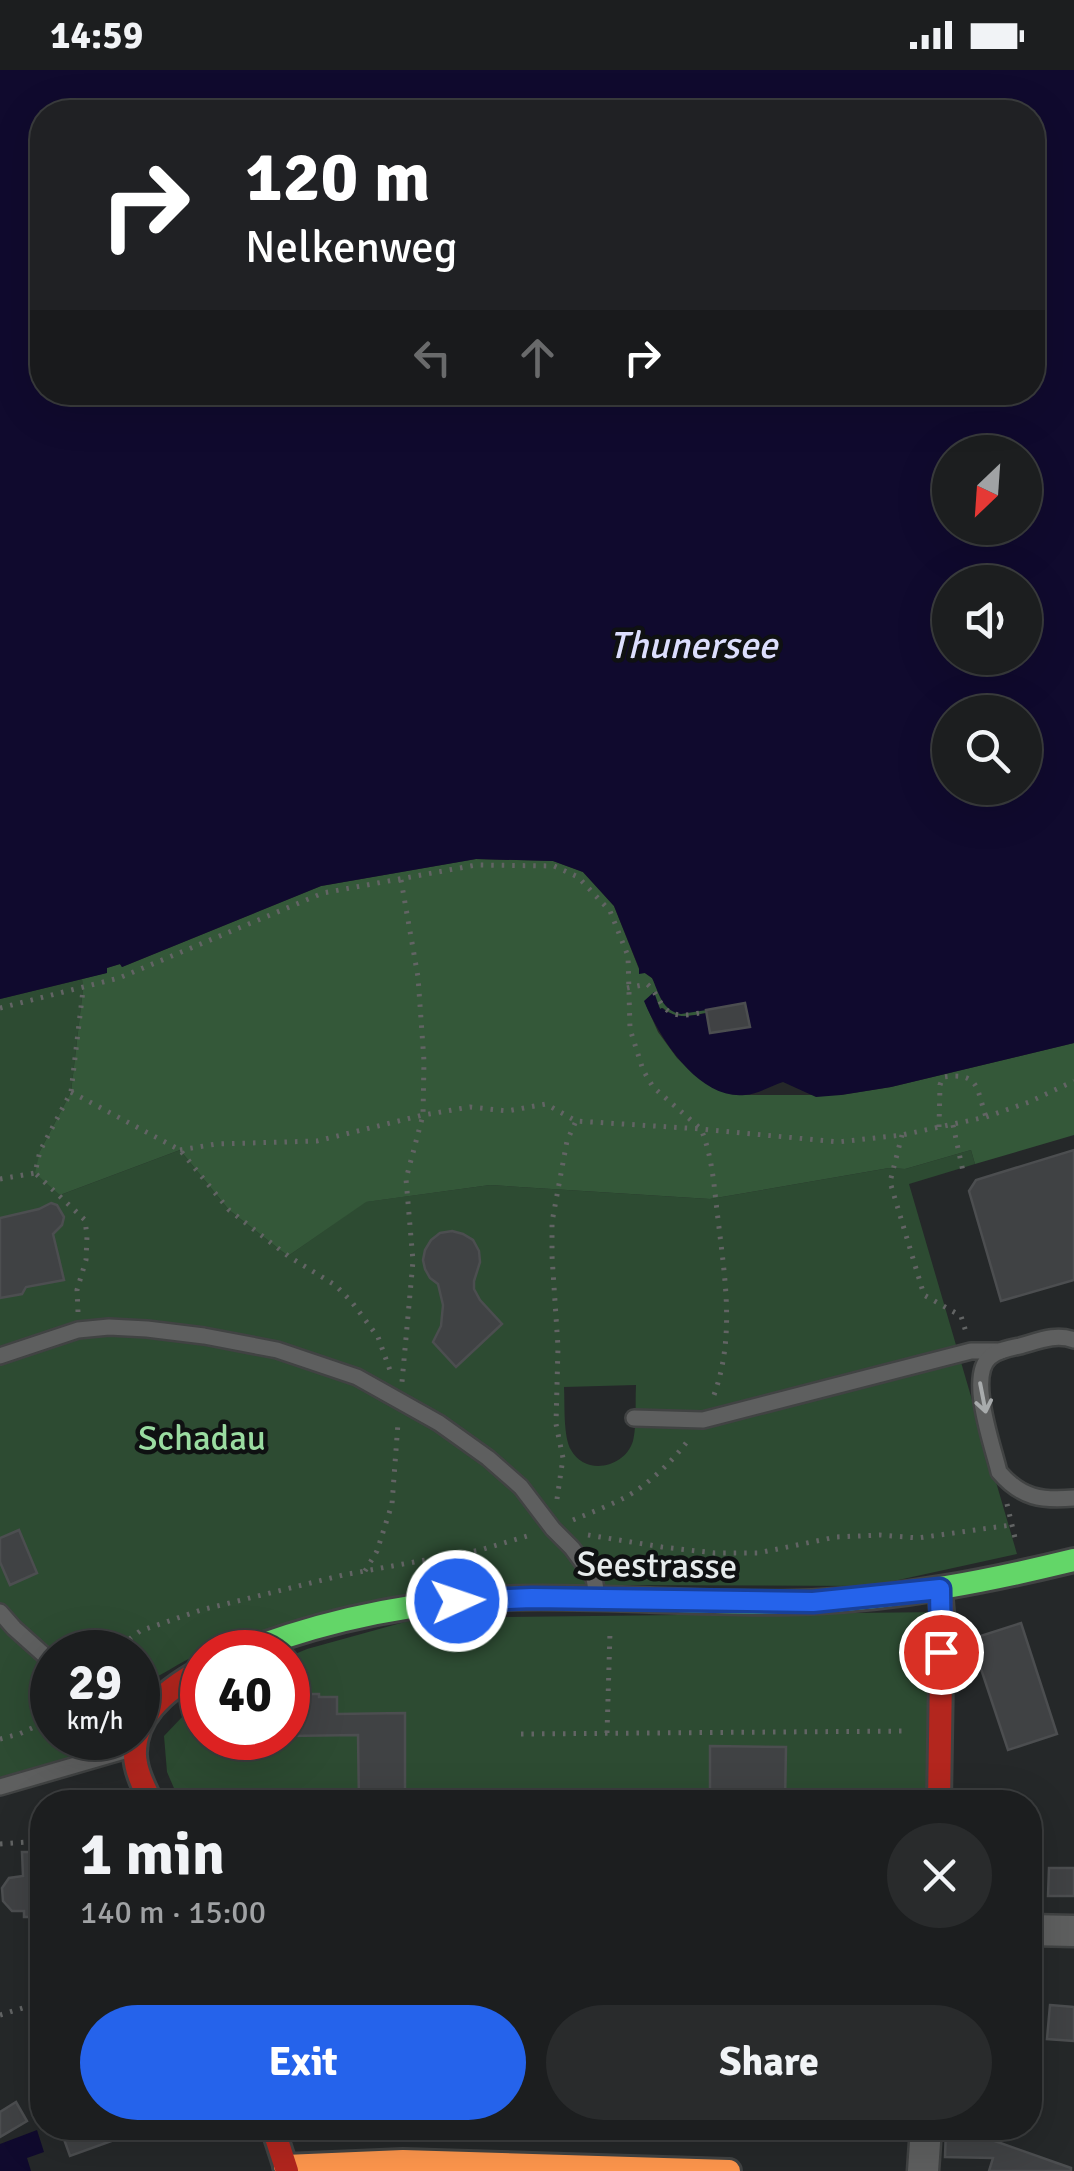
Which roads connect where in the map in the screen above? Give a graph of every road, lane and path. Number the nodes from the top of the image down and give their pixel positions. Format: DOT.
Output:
graph roads {
  1 [pos="401,880"];
  2 [pos="627,988"];
  3 [pos="83,989"];
  4 [pos="0,1008"];
  5 [pos="706,1012"];
  6 [pos="1074,1081"];
  7 [pos="72,1092"];
  8 [pos="423,1115"];
  9 [pos="986,1117"];
  10 [pos="576,1121"];
  11 [pos="953,1125"];
  12 [pos="939,1126"];
  13 [pos="701,1129"];
  14 [pos="902,1135"];
  15 [pos="180,1150"];
  16 [pos="35,1173"];
  17 [pos="964,1176"];
  18 [pos="0,1180"];
  19 [pos="78,1330"];
  20 [pos="1074,1340"];
  21 [pos="971,1351"];
  22 [pos="1001,1351"];
  23 [pos="0,1356"];
  24 [pos="400,1399"];
  25 [pos="634,1418"];
  26 [pos="999,1472"];
  27 [pos="1074,1499"];
  28 [pos="1011,1525"];
  29 [pos="552,1529"];
  30 [pos="1074,1560"];
  31 [pos="365,1571"];
  32 [pos="1024,1573"];
  33 [pos="940,1589"];
  34 [pos="604,1607"];
  35 [pos="0,1612"];
  36 [pos="304,1630"];
  37 [pos="30,1642"];
  38 [pos="180,1682"];
  39 [pos="160,1699"];
  40 [pos="30,1729"];
  41 [pos="940,1731"];
  42 [pos="607,1733"];
  43 [pos="520,1734"];
  44 [pos="0,1738"];
  45 [pos="93,1760"];
  46 [pos="137,1760"];
  47 [pos="0,1787"];
  48 [pos="146,1790"];
  49 [pos="939,1790"];
  50 [pos="30,1843"];
  51 [pos="0,1844"];
  52 [pos="1042,1930"];
  53 [pos="1074,1931"];
  54 [pos="30,2006"];
  55 [pos="0,2015"];
  56 [pos="277,2140"];
  57 [pos="925,2140"];
  58 [pos="286,2169"];
  59 [pos="728,2171"];
  60 [pos="923,2171"];
  1 -- 2 [label="path"];
  1 -- 3 [label="path"];
  1 -- 8 [label="path"];
  2 -- 5 [label="path"];
  2 -- 13 [label="path"];
  3 -- 4 [label="path"];
  3 -- 7 [label="path"];
  6 -- 9 [label="path"];
  7 -- 15 [label="path"];
  7 -- 16 [label="path"];
  8 -- 10 [label="path"];
  8 -- 15 [label="path"];
  8 -- 24 [label="path"];
  9 -- 11 [label="path"];
  9 -- 12 [label="path"];
  10 -- 13 [label="path"];
  10 -- 29 [label="path"];
  11 -- 12 [label="path"];
  11 -- 17 [label="path"];
  12 -- 14 [label="path"];
  13 -- 14 [label="path"];
  14 -- 21 [label="path"];
  15 -- 24 [label="path"];
  16 -- 18 [label="path"];
  16 -- 19 [label="path"];
  19 -- 23 [label="lane"];
  19 -- 24 [label="lane"];
  20 -- 22 [label="lane"];
  21 -- 22 [label="lane"];
  21 -- 25 [label="lane"];
  22 -- 26 [label="lane, one-way"];
  24 -- 29 [label="lane"];
  24 -- 31 [label="path"];
  26 -- 27 [label="lane"];
  26 -- 28 [label="path"];
  28 -- 29 [label="path"];
  28 -- 32 [label="path"];
  29 -- 34 [label="lane"];
  30 -- 32 [label="street, Seestrasse"];
  32 -- 33 [label="street, Seestrasse"];
  33 -- 34 [label="street, Seestrasse"];
  33 -- 41 [label="street"];
  34 -- 36 [label="street, Seestrasse"];
  34 -- 42 [label="path"];
  35 -- 37 [label="lane"];
  38 -- 39 [label="street"];
  40 -- 44 [label="path"];
  41 -- 42 [label="path"];
  41 -- 49 [label="street"];
  42 -- 43 [label="path"];
  45 -- 47 [label="lane"];
  46 -- 48 [label="street"];
  50 -- 51 [label="path"];
  52 -- 53 [label="street"];
  54 -- 55 [label="path"];
  56 -- 58 [label="street"];
  57 -- 60 [label="street"];
  58 -- 59 [label="street"];
}
